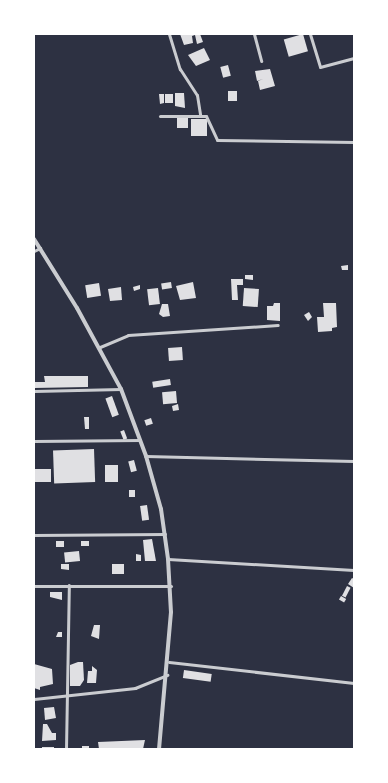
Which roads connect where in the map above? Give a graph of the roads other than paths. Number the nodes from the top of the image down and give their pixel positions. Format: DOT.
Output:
graph roads {
  1 [pos="169,34"];
  2 [pos="254,34"];
  3 [pos="310,34"];
  4 [pos="354,58"];
  5 [pos="261,61"];
  6 [pos="200,115"];
  7 [pos="160,116"];
  8 [pos="354,142"];
  9 [pos="34,240"];
  10 [pos="40,248"];
  11 [pos="34,251"];
  12 [pos="278,325"];
  13 [pos="100,347"];
  14 [pos="121,389"];
  15 [pos="34,391"];
  16 [pos="141,440"];
  17 [pos="34,441"];
  18 [pos="146,456"];
  19 [pos="354,462"];
  20 [pos="166,534"];
  21 [pos="34,535"];
  22 [pos="168,559"];
  23 [pos="354,570"];
  24 [pos="34,586"];
  25 [pos="69,586"];
  26 [pos="171,586"];
  27 [pos="169,662"];
  28 [pos="168,674"];
  29 [pos="354,683"];
  30 [pos="66,695"];
  31 [pos="34,699"];
  32 [pos="66,749"];
  33 [pos="159,749"];
  1 -- 6 [label="street"];
  2 -- 5 [label="street"];
  3 -- 4 [label="street"];
  6 -- 7 [label="street"];
  6 -- 8 [label="street"];
  9 -- 10 [label="street"];
  10 -- 11 [label="street"];
  10 -- 13 [label="street"];
  12 -- 13 [label="street"];
  13 -- 14 [label="street"];
  14 -- 15 [label="street"];
  14 -- 16 [label="street"];
  16 -- 17 [label="street"];
  16 -- 18 [label="street"];
  18 -- 19 [label="street"];
  18 -- 20 [label="street"];
  20 -- 21 [label="street"];
  20 -- 22 [label="street"];
  22 -- 23 [label="street"];
  22 -- 26 [label="street"];
  24 -- 25 [label="street"];
  25 -- 26 [label="street"];
  25 -- 30 [label="street"];
  26 -- 27 [label="street"];
  27 -- 28 [label="street"];
  27 -- 29 [label="street"];
  28 -- 30 [label="street"];
  28 -- 33 [label="street"];
  30 -- 31 [label="street"];
  30 -- 32 [label="street"];
}
